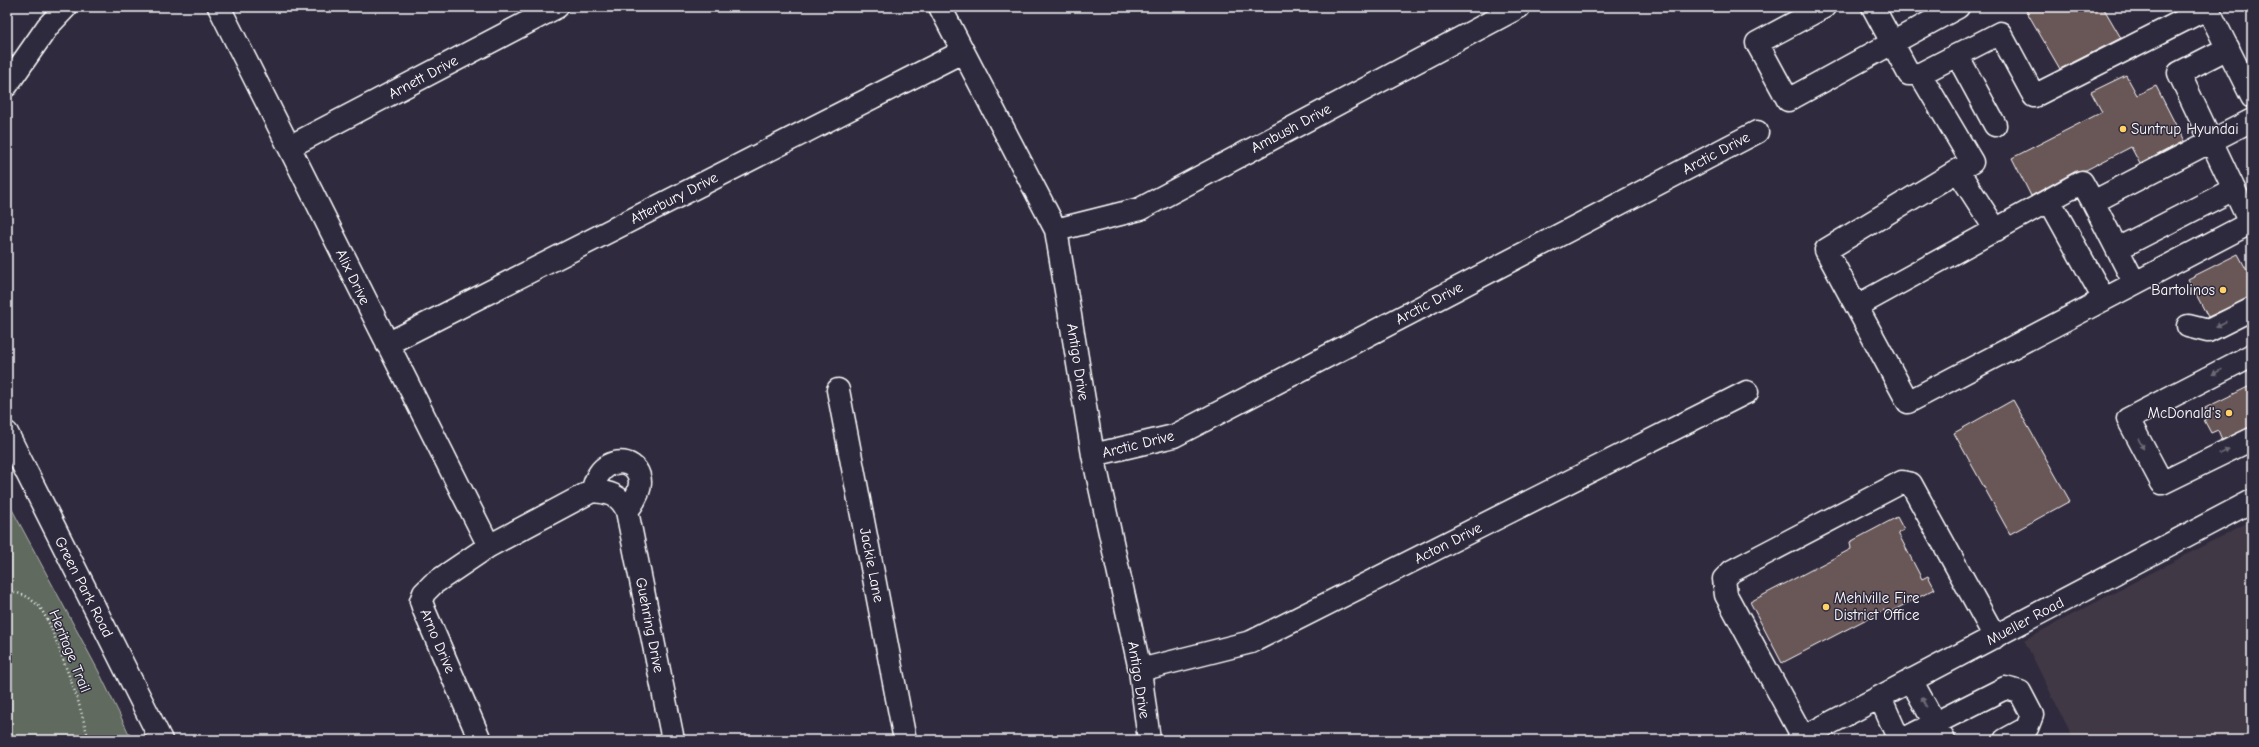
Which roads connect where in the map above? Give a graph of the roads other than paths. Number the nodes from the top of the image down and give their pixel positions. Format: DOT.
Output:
graph roads {
  1 [pos="66,7"];
  2 [pos="219,7"];
  3 [pos="557,7"];
  4 [pos="940,7"];
  5 [pos="1519,7"];
  6 [pos="1824,7"];
  7 [pos="1872,7"];
  8 [pos="1958,7"];
  9 [pos="2207,8"];
  10 [pos="1892,44"];
  11 [pos="2228,48"];
  12 [pos="962,52"];
  13 [pos="1957,55"];
  14 [pos="1920,74"];
  15 [pos="7,85"];
  16 [pos="2252,97"];
  17 [pos="2252,120"];
  18 [pos="1995,125"];
  19 [pos="1757,132"];
  20 [pos="2211,140"];
  21 [pos="289,147"];
  22 [pos="1958,170"];
  23 [pos="2234,189"];
  24 [pos="2049,200"];
  25 [pos="2093,202"];
  26 [pos="1056,230"];
  27 [pos="1996,230"];
  28 [pos="2117,249"];
  29 [pos="2134,282"];
  30 [pos="2104,299"];
  31 [pos="1857,306"];
  32 [pos="2252,309"];
  33 [pos="2188,326"];
  34 [pos="387,344"];
  35 [pos="2252,354"];
  36 [pos="838,390"];
  37 [pos="1747,392"];
  38 [pos="7,433"];
  39 [pos="2252,438"];
  40 [pos="1093,455"];
  41 [pos="592,491"];
  42 [pos="2252,501"];
  43 [pos="627,511"];
  44 [pos="489,546"];
  45 [pos="1994,637"];
  46 [pos="1140,670"];
  47 [pos="1911,680"];
  48 [pos="1880,697"];
  49 [pos="1940,732"];
  50 [pos="1800,739"];
  51 [pos="161,740"];
  52 [pos="480,740"];
  53 [pos="673,740"];
  54 [pos="905,740"];
  55 [pos="1149,740"];
  56 [pos="1899,740"];
  57 [pos="1902,740"];
  58 [pos="2004,740"];
  1 -- 15 [label="street"];
  2 -- 21 [label="street, Alix Drive"];
  3 -- 21 [label="street, Arnett Drive"];
  4 -- 12 [label="street, Antigo Drive"];
  5 -- 26 [label="street, Ambush Drive"];
  6 -- 10 [label="street"];
  7 -- 10 [label="street"];
  8 -- 10 [label="street"];
  9 -- 11 [label="street"];
  9 -- 13 [label="street"];
  10 -- 14 [label="street"];
  11 -- 16 [label="street"];
  11 -- 20 [label="street"];
  12 -- 26 [label="street, Antigo Drive"];
  12 -- 34 [label="street, Atterbury Drive"];
  13 -- 14 [label="street"];
  13 -- 18 [label="street"];
  14 -- 22 [label="street"];
  17 -- 20 [label="street"];
  19 -- 40 [label="street, Arctic Drive"];
  20 -- 23 [label="street"];
  20 -- 25 [label="street"];
  21 -- 34 [label="street, Alix Drive"];
  22 -- 27 [label="street"];
  22 -- 31 [label="street"];
  23 -- 28 [label="street"];
  23 -- 29 [label="street"];
  24 -- 25 [label="street"];
  24 -- 27 [label="street"];
  24 -- 30 [label="street"];
  25 -- 28 [label="street"];
  26 -- 40 [label="street, Antigo Drive"];
  27 -- 31 [label="street"];
  28 -- 29 [label="street"];
  29 -- 30 [label="street"];
  30 -- 31 [label="street"];
  32 -- 33 [label="street, one-way"];
  34 -- 44 [label="street, Alix Drive"];
  35 -- 39 [label="street, one-way"];
  36 -- 54 [label="street, Jackie Lane"];
  37 -- 46 [label="street, Acton Drive"];
  38 -- 51 [label="street, Green Park Road"];
  40 -- 46 [label="street, Antigo Drive"];
  41 -- 43 [label="street, Guehring Drive"];
  41 -- 43 [label="street"];
  41 -- 44 [label="street"];
  42 -- 45 [label="street, Mueller Road"];
  43 -- 53 [label="street, Guehring Drive"];
  44 -- 52 [label="street, Arno Drive"];
  45 -- 47 [label="street, Mueller Road"];
  45 -- 50 [label="street"];
  46 -- 55 [label="street, Antigo Drive"];
  47 -- 48 [label="street, Mueller Road"];
  49 -- 47 [label="street, one-way"];
  48 -- 50 [label="street, Mueller Road"];
  48 -- 56 [label="street"];
  49 -- 57 [label="street"];
  49 -- 58 [label="street"];
}
